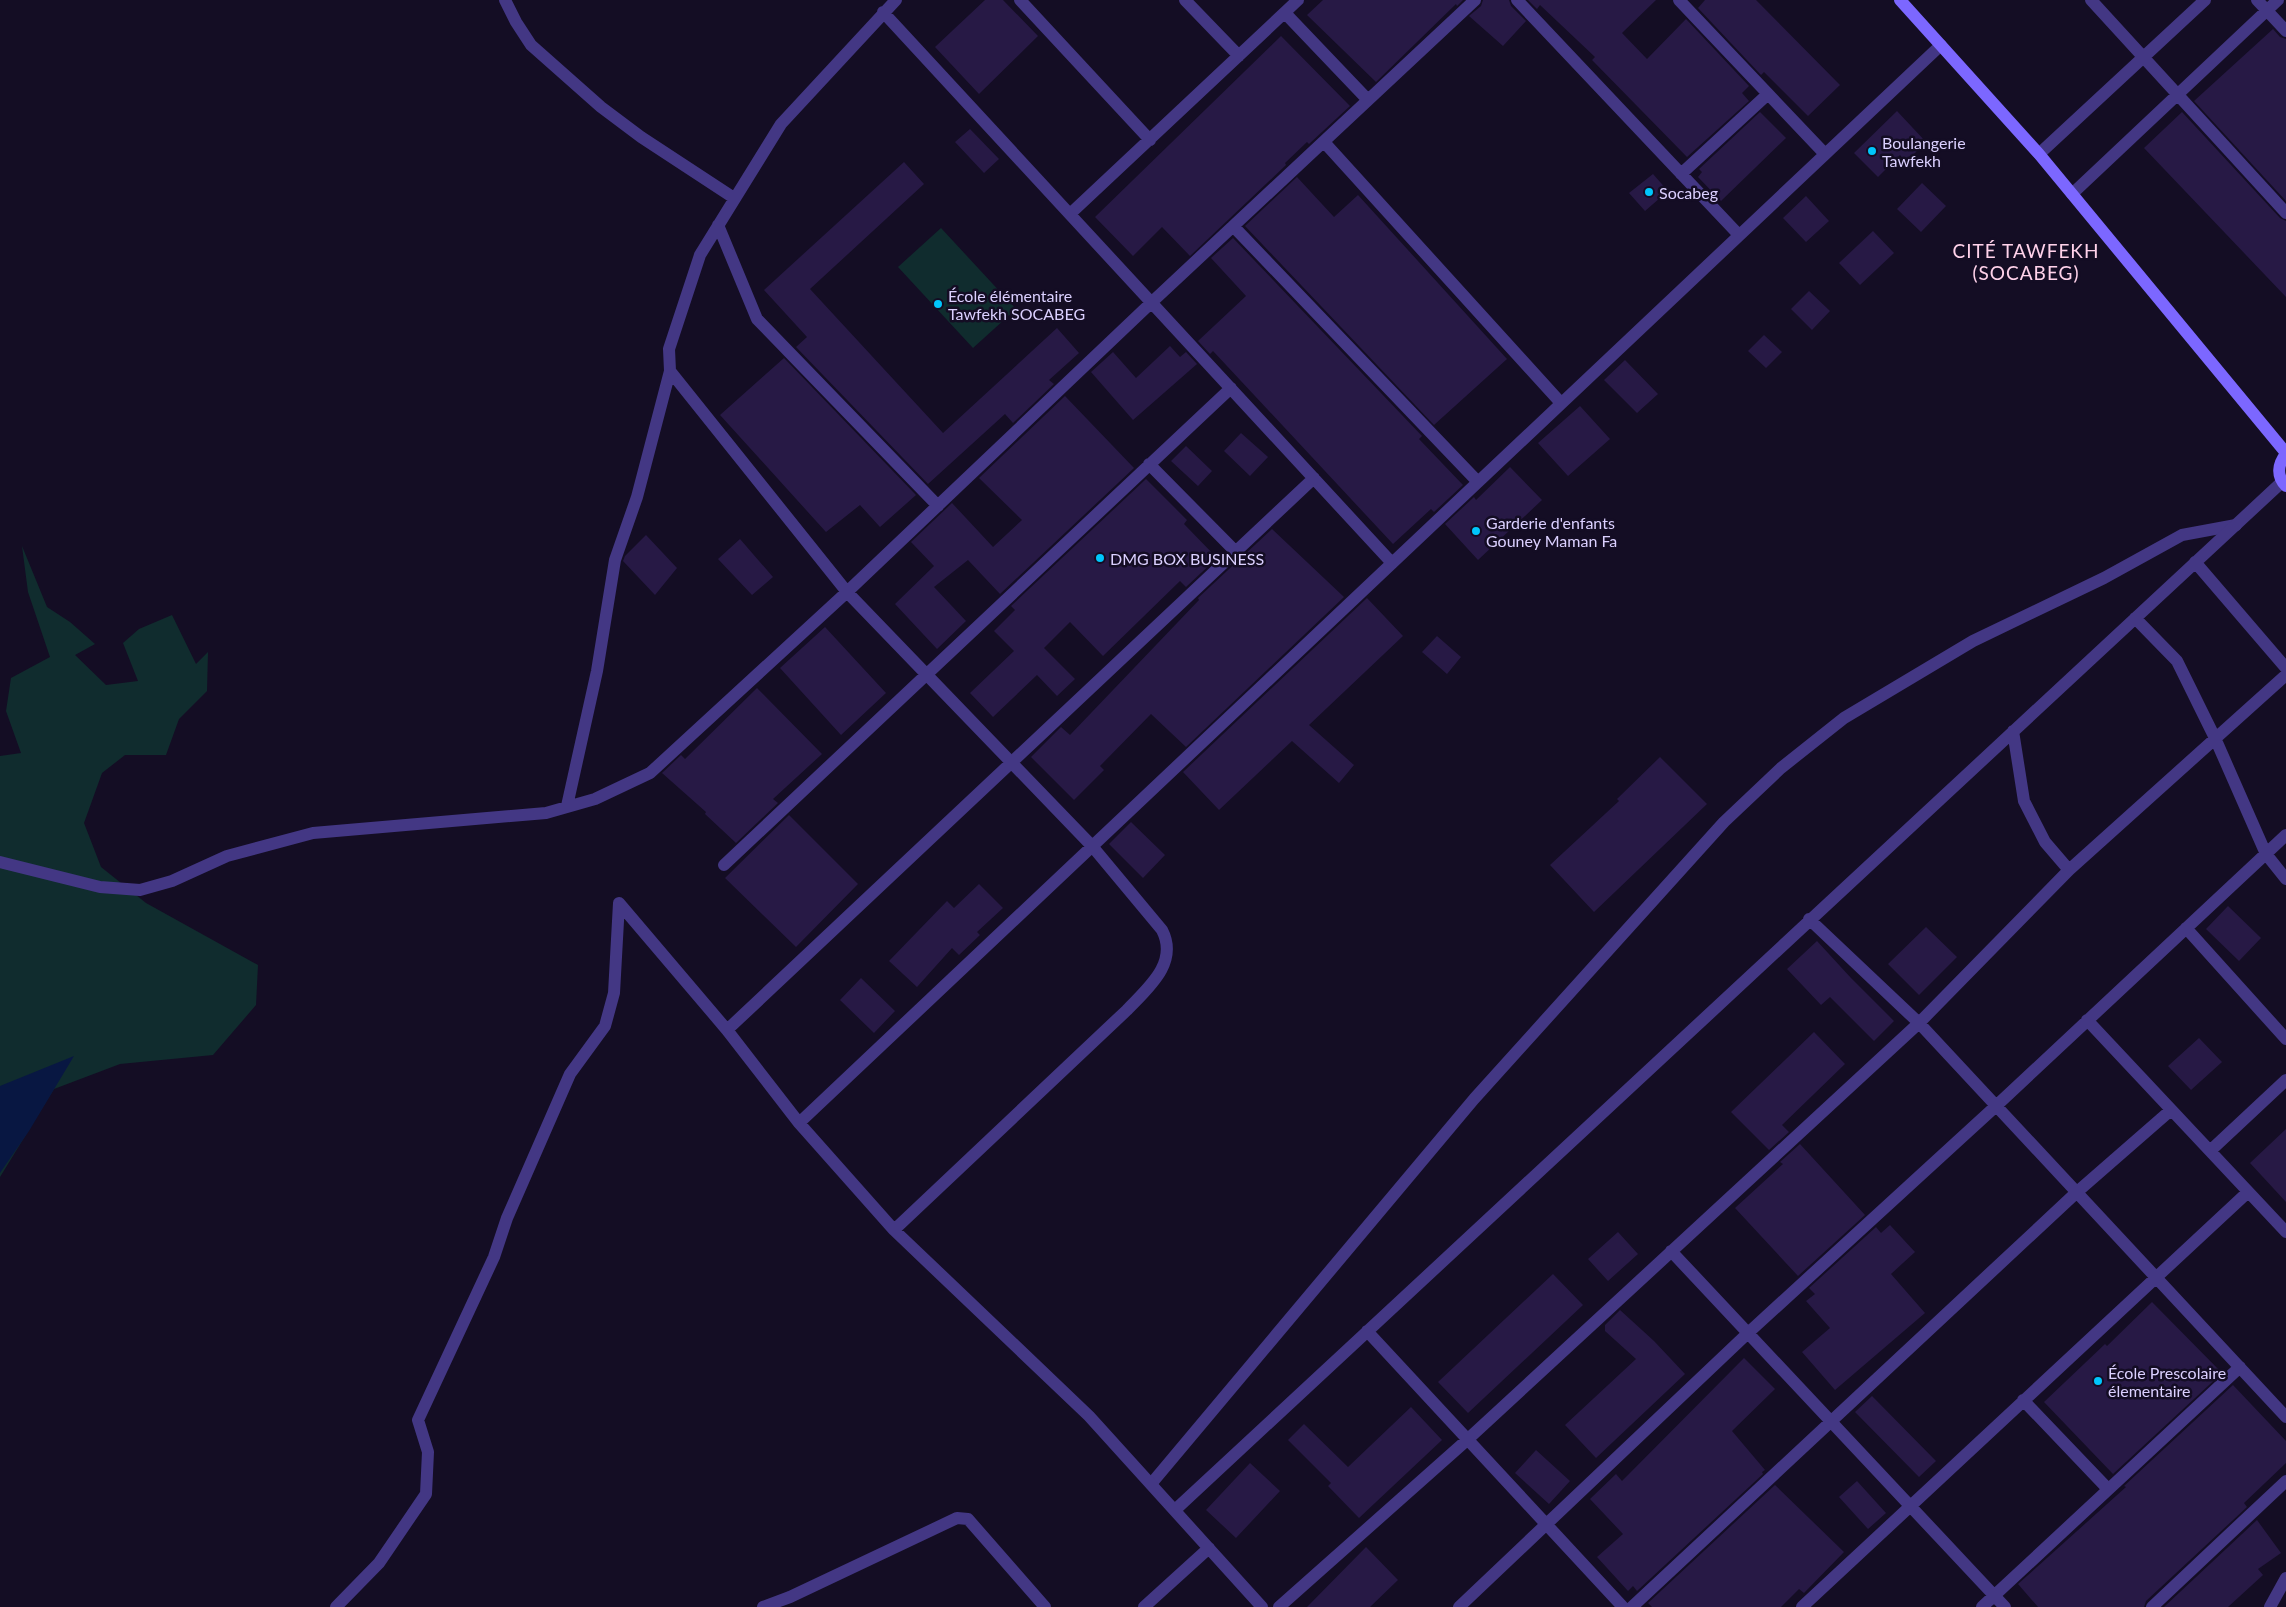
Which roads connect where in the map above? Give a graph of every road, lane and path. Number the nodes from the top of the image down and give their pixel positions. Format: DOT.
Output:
graph roads {
  1 [pos="505,0"];
  2 [pos="896,0"];
  3 [pos="1020,0"];
  4 [pos="1185,0"];
  5 [pos="1298,0"];
  6 [pos="1475,0"];
  7 [pos="1517,0"];
  8 [pos="1679,0"];
  9 [pos="1900,0"];
  10 [pos="2092,0"];
  11 [pos="2205,0"];
  12 [pos="2257,0"];
  13 [pos="2278,0"];
  14 [pos="2267,11"];
  15 [pos="883,12"];
  16 [pos="1285,13"];
  17 [pos="2286,32"];
  18 [pos="1941,44"];
  19 [pos="1239,56"];
  20 [pos="2143,57"];
  21 [pos="1768,94"];
  22 [pos="2178,94"];
  23 [pos="1368,100"];
  24 [pos="1150,140"];
  25 [pos="1324,142"];
  26 [pos="1826,154"];
  27 [pos="2039,154"];
  28 [pos="1681,174"];
  29 [pos="2072,194"];
  30 [pos="734,198"];
  31 [pos="2286,212"];
  32 [pos="1070,214"];
  33 [pos="718,225"];
  34 [pos="1234,226"];
  35 [pos="1739,235"];
  36 [pos="1152,302"];
  37 [pos="670,371"];
  38 [pos="1231,388"];
  39 [pos="1561,404"];
  40 [pos="2286,453"];
  41 [pos="1149,464"];
  42 [pos="1314,478"];
  43 [pos="1478,482"];
  44 [pos="2284,484"];
  45 [pos="938,506"];
  46 [pos="2236,524"];
  47 [pos="1236,552"];
  48 [pos="2195,562"];
  49 [pos="1392,563"];
  50 [pos="847,592"];
  51 [pos="2135,618"];
  52 [pos="2286,668"];
  53 [pos="926,675"];
  54 [pos="2286,675"];
  55 [pos="2013,731"];
  56 [pos="2215,738"];
  57 [pos="1012,763"];
  58 [pos="568,806"];
  59 [pos="2286,835"];
  60 [pos="1092,846"];
  61 [pos="2266,854"];
  62 [pos="0,862"];
  63 [pos="724,865"];
  64 [pos="2069,870"];
  65 [pos="2286,880"];
  66 [pos="1809,919"];
  67 [pos="2186,928"];
  68 [pos="2087,1020"];
  69 [pos="1919,1023"];
  70 [pos="727,1030"];
  71 [pos="2286,1039"];
  72 [pos="2286,1080"];
  73 [pos="1996,1106"];
  74 [pos="2171,1110"];
  75 [pos="799,1123"];
  76 [pos="2210,1151"];
  77 [pos="2077,1192"];
  78 [pos="2248,1192"];
  79 [pos="894,1230"];
  80 [pos="2286,1232"];
  81 [pos="1671,1251"];
  82 [pos="2156,1277"];
  83 [pos="1367,1331"];
  84 [pos="1748,1333"];
  85 [pos="2240,1367"];
  86 [pos="2024,1400"];
  87 [pos="2286,1417"];
  88 [pos="1832,1422"];
  89 [pos="1467,1440"];
  90 [pos="2286,1481"];
  91 [pos="1151,1484"];
  92 [pos="2108,1489"];
  93 [pos="1910,1506"];
  94 [pos="1175,1510"];
  95 [pos="1547,1525"];
  96 [pos="1209,1548"];
  97 [pos="2286,1578"];
  98 [pos="1994,1596"];
  99 [pos="336,1607"];
  100 [pos="763,1607"];
  101 [pos="1045,1607"];
  102 [pos="1144,1607"];
  103 [pos="1262,1607"];
  104 [pos="1279,1607"];
  105 [pos="1459,1607"];
  106 [pos="1623,1607"];
  107 [pos="1632,1607"];
  108 [pos="1802,1607"];
  109 [pos="1982,1607"];
  110 [pos="2005,1607"];
  111 [pos="2152,1607"];
  112 [pos="2270,1607"];
  1 -- 30 [label="street"];
  2 -- 15 [label="street"];
  3 -- 24 [label="street"];
  4 -- 19 [label="street"];
  5 -- 16 [label="street"];
  6 -- 23 [label="street"];
  7 -- 28 [label="street"];
  8 -- 21 [label="street"];
  9 -- 18 [label="street"];
  10 -- 20 [label="street"];
  11 -- 20 [label="street"];
  12 -- 14 [label="street"];
  13 -- 14 [label="street"];
  14 -- 17 [label="street"];
  14 -- 22 [label="street"];
  15 -- 30 [label="street"];
  15 -- 32 [label="street"];
  16 -- 19 [label="street"];
  16 -- 23 [label="street"];
  18 -- 26 [label="street"];
  18 -- 27 [label="street"];
  19 -- 24 [label="street"];
  20 -- 22 [label="street"];
  20 -- 27 [label="street"];
  21 -- 26 [label="street"];
  21 -- 28 [label="street"];
  22 -- 29 [label="street"];
  22 -- 31 [label="street"];
  23 -- 25 [label="street"];
  24 -- 32 [label="street"];
  25 -- 34 [label="street"];
  25 -- 39 [label="street"];
  26 -- 35 [label="street"];
  27 -- 29 [label="street"];
  28 -- 35 [label="street"];
  29 -- 40 [label="street"];
  30 -- 33 [label="street"];
  32 -- 36 [label="street"];
  33 -- 37 [label="street"];
  33 -- 45 [label="street"];
  34 -- 36 [label="street"];
  34 -- 43 [label="street"];
  35 -- 39 [label="street"];
  36 -- 38 [label="street"];
  36 -- 45 [label="street"];
  37 -- 50 [label="street"];
  37 -- 58 [label="street"];
  38 -- 41 [label="street"];
  38 -- 42 [label="street"];
  39 -- 43 [label="street"];
  40 -- 44 [label="street"];
  41 -- 47 [label="street"];
  41 -- 53 [label="street"];
  42 -- 47 [label="street"];
  42 -- 49 [label="street"];
  43 -- 49 [label="street"];
  44 -- 46 [label="street"];
  45 -- 50 [label="street"];
  46 -- 48 [label="street"];
  46 -- 91 [label="street"];
  47 -- 57 [label="street"];
  48 -- 51 [label="street"];
  48 -- 52 [label="street"];
  49 -- 60 [label="street"];
  50 -- 53 [label="street"];
  50 -- 58 [label="street"];
  51 -- 55 [label="street"];
  51 -- 56 [label="street"];
  53 -- 57 [label="street"];
  53 -- 63 [label="street"];
  54 -- 56 [label="street"];
  55 -- 64 [label="street"];
  55 -- 66 [label="street"];
  56 -- 61 [label="street"];
  56 -- 64 [label="street"];
  57 -- 60 [label="street"];
  57 -- 70 [label="street"];
  58 -- 62 [label="street"];
  59 -- 61 [label="street"];
  60 -- 75 [label="street"];
  60 -- 79 [label="street"];
  61 -- 65 [label="street"];
  61 -- 67 [label="street"];
  64 -- 69 [label="street"];
  66 -- 69 [label="street"];
  66 -- 83 [label="street"];
  67 -- 68 [label="street"];
  67 -- 71 [label="street"];
  68 -- 73 [label="street"];
  68 -- 74 [label="street"];
  69 -- 73 [label="street"];
  69 -- 81 [label="street"];
  70 -- 75 [label="street"];
  70 -- 99 [label="street"];
  72 -- 76 [label="street"];
  73 -- 77 [label="street"];
  73 -- 84 [label="street"];
  74 -- 76 [label="street"];
  74 -- 77 [label="street"];
  75 -- 79 [label="street"];
  76 -- 78 [label="street"];
  77 -- 82 [label="street"];
  77 -- 88 [label="street"];
  78 -- 80 [label="street"];
  78 -- 82 [label="street"];
  79 -- 91 [label="street"];
  81 -- 84 [label="street"];
  81 -- 89 [label="street"];
  82 -- 85 [label="street"];
  82 -- 86 [label="street"];
  83 -- 89 [label="street"];
  83 -- 94 [label="street"];
  84 -- 88 [label="street"];
  84 -- 95 [label="street"];
  85 -- 87 [label="street"];
  85 -- 92 [label="street"];
  86 -- 92 [label="street"];
  86 -- 93 [label="street"];
  88 -- 93 [label="street"];
  88 -- 107 [label="street"];
  89 -- 95 [label="street"];
  89 -- 104 [label="street"];
  90 -- 111 [label="street"];
  91 -- 94 [label="street"];
  92 -- 98 [label="street"];
  93 -- 98 [label="street"];
  93 -- 108 [label="street"];
  94 -- 96 [label="street"];
  95 -- 105 [label="street"];
  95 -- 106 [label="street"];
  96 -- 102 [label="street"];
  96 -- 103 [label="street"];
  97 -- 112 [label="street"];
  98 -- 109 [label="street"];
  98 -- 110 [label="street"];
  100 -- 101 [label="street"];
}
